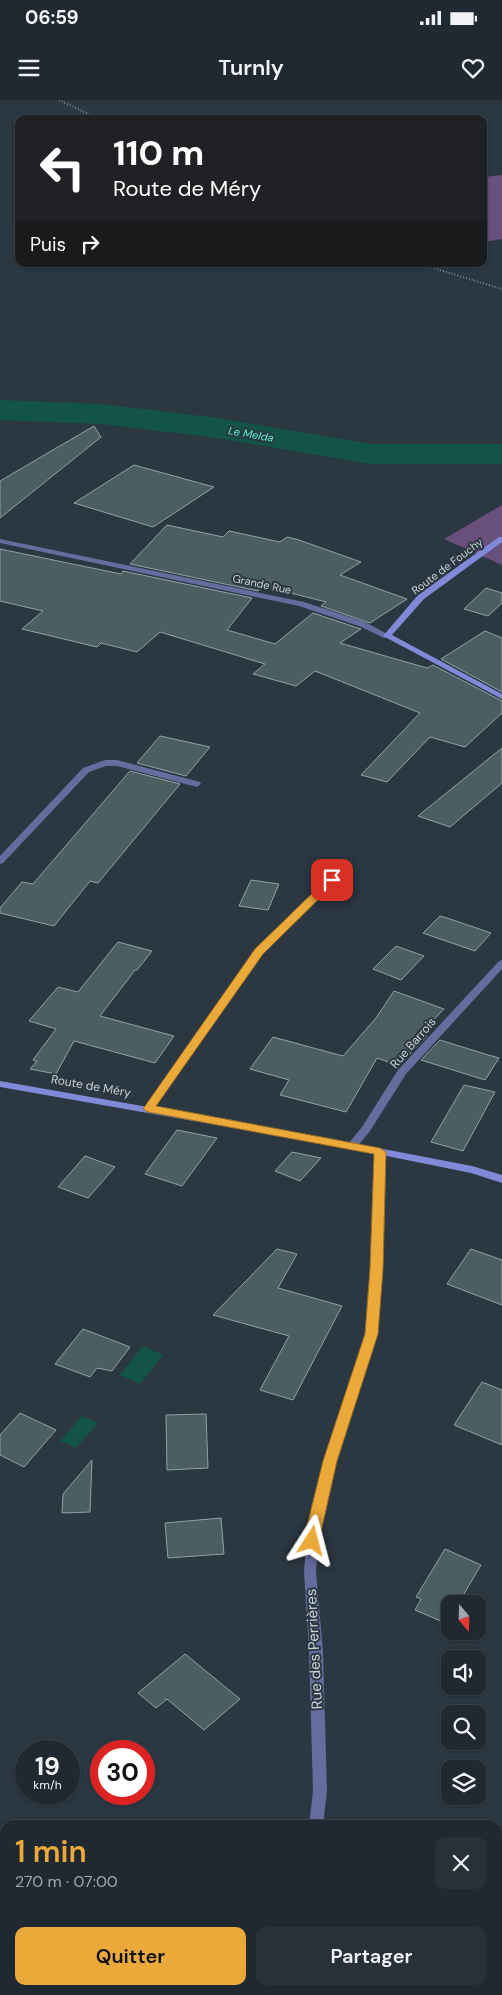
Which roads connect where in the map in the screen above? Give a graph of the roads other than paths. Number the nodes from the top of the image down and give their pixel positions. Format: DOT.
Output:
graph roads {
  1 [pos="502,539"];
  2 [pos="0,541"];
  3 [pos="387,636"];
  4 [pos="502,697"];
  5 [pos="197,784"];
  6 [pos="0,861"];
  7 [pos="332,880"];
  8 [pos="502,963"];
  9 [pos="0,1084"];
  10 [pos="148,1109"];
  11 [pos="352,1146"];
  12 [pos="380,1152"];
  13 [pos="502,1179"];
  14 [pos="317,1820"];
  1 -- 3 [label="street, Route de Fouchy"];
  2 -- 3 [label="street, Grande Rue"];
  3 -- 4 [label="street, Grande Rue"];
  5 -- 6 [label="street"];
  7 -- 10 [label="street"];
  8 -- 11 [label="street, Rue Barrois"];
  9 -- 10 [label="street, Route de Méry"];
  10 -- 11 [label="street, Route de Méry"];
  11 -- 12 [label="street, Route de Méry"];
  12 -- 13 [label="street, Route de Méry"];
  12 -- 14 [label="street, Rue des Perrières"];
}
